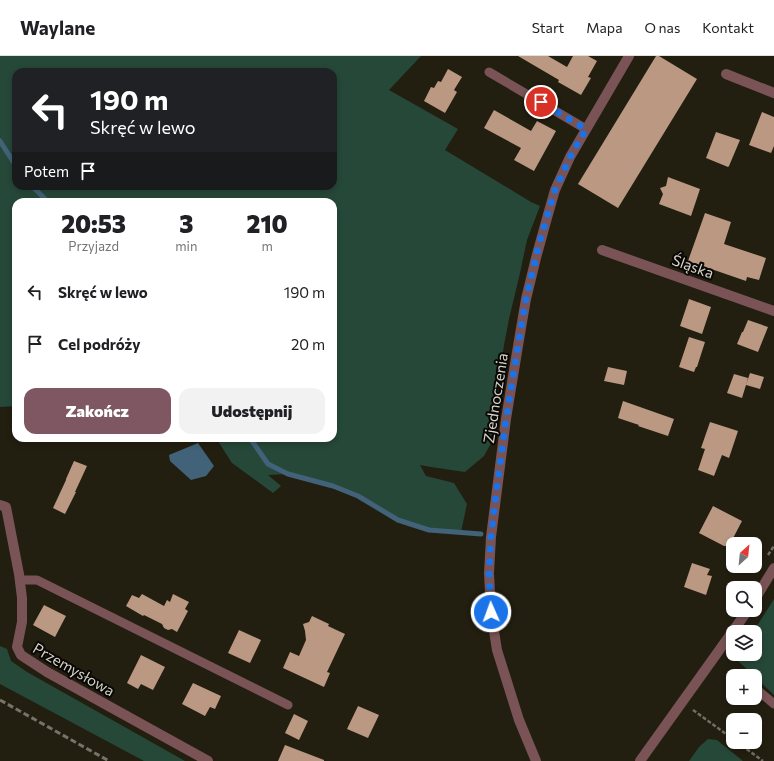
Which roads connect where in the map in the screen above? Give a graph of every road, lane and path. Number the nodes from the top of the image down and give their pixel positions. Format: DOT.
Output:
graph roads {
  1 [pos="629,56"];
  2 [pos="489,72"];
  3 [pos="726,74"];
  4 [pos="774,93"];
  5 [pos="586,129"];
  6 [pos="602,250"];
  7 [pos="774,311"];
  8 [pos="0,505"];
  9 [pos="774,568"];
  10 [pos="20,580"];
  11 [pos="762,588"];
  12 [pos="743,617"];
  13 [pos="762,694"];
  14 [pos="682,702"];
  15 [pos="774,704"];
  16 [pos="288,705"];
  17 [pos="726,734"];
  18 [pos="747,749"];
  19 [pos="208,761"];
  20 [pos="536,761"];
  21 [pos="640,761"];
  22 [pos="763,761"];
  1 -- 5 [label="street, Zjednoczenia"];
  2 -- 5 [label="lane"];
  3 -- 4 [label="street"];
  5 -- 20 [label="street, Zjednoczenia"];
  6 -- 7 [label="street, Śląska"];
  8 -- 10 [label="street, Przemysłowa"];
  9 -- 11 [label="street"];
  10 -- 16 [label="lane"];
  10 -- 19 [label="street, Przemysłowa"];
  12 -- 14 [label="street"];
  13 -- 15 [label="lane"];
  14 -- 17 [label="path"];
  14 -- 21 [label="street"];
  18 -- 22 [label="path"];
}
